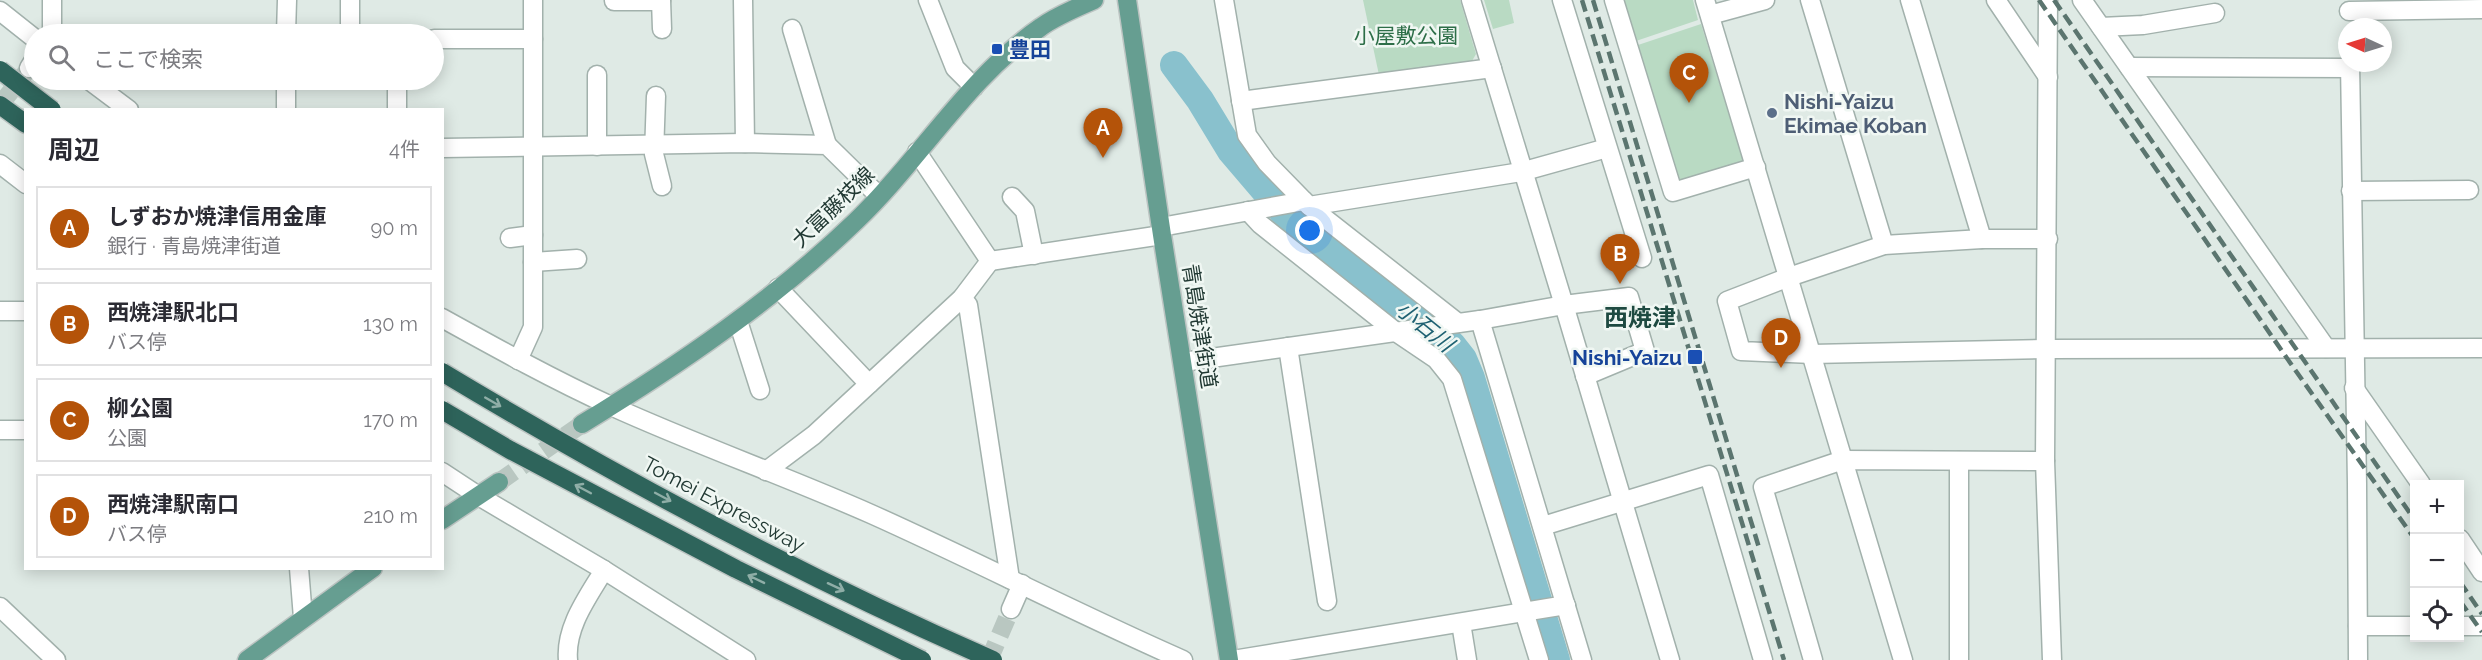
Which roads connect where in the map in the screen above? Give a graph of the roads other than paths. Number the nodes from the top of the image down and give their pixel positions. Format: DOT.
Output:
graph roads {
  1 [pos="52,0"];
  2 [pos="286,0"];
  3 [pos="299,0"];
  4 [pos="350,0"];
  5 [pos="533,0"];
  6 [pos="661,0"];
  7 [pos="743,0"];
  8 [pos="928,0"];
  9 [pos="1094,0"];
  10 [pos="1127,0"];
  11 [pos="1224,0"];
  12 [pos="1471,0"];
  13 [pos="1562,0"];
  14 [pos="1614,0"];
  15 [pos="1765,0"];
  16 [pos="1810,0"];
  17 [pos="1910,0"];
  18 [pos="1996,0"];
  19 [pos="2048,0"];
  20 [pos="2082,0"];
  21 [pos="614,1"];
  22 [pos="1708,8"];
  23 [pos="2482,9"];
  24 [pos="0,11"];
  25 [pos="2215,13"];
  26 [pos="2349,13"];
  27 [pos="52,24"];
  28 [pos="286,24"];
  29 [pos="350,24"];
  30 [pos="2101,27"];
  31 [pos="792,28"];
  32 [pos="662,29"];
  33 [pos="24,30"];
  34 [pos="444,39"];
  35 [pos="533,39"];
  36 [pos="2338,66"];
  37 [pos="1492,68"];
  38 [pos="2129,68"];
  39 [pos="0,70"];
  40 [pos="2350,72"];
  41 [pos="597,75"];
  42 [pos="2048,76"];
  43 [pos="974,87"];
  44 [pos="24,88"];
  45 [pos="26,90"];
  46 [pos="102,90"];
  47 [pos="286,90"];
  48 [pos="397,90"];
  49 [pos="656,96"];
  50 [pos="1241,101"];
  51 [pos="0,105"];
  52 [pos="49,108"];
  53 [pos="126,108"];
  54 [pos="286,108"];
  55 [pos="397,108"];
  56 [pos="24,123"];
  57 [pos="745,143"];
  58 [pos="655,145"];
  59 [pos="827,145"];
  60 [pos="597,146"];
  61 [pos="444,148"];
  62 [pos="534,148"];
  63 [pos="1606,148"];
  64 [pos="917,152"];
  65 [pos="0,164"];
  66 [pos="1756,167"];
  67 [pos="1521,172"];
  68 [pos="24,182"];
  69 [pos="662,186"];
  70 [pos="2469,190"];
  71 [pos="2351,191"];
  72 [pos="879,196"];
  73 [pos="1012,197"];
  74 [pos="1302,204"];
  75 [pos="1253,211"];
  76 [pos="1161,231"];
  77 [pos="534,235"];
  78 [pos="510,238"];
  79 [pos="1982,239"];
  80 [pos="2048,239"];
  81 [pos="1884,245"];
  82 [pos="1034,255"];
  83 [pos="1642,258"];
  84 [pos="577,259"];
  85 [pos="990,261"];
  86 [pos="533,262"];
  87 [pos="1789,277"];
  88 [pos="778,288"];
  89 [pos="962,298"];
  90 [pos="1564,305"];
  91 [pos="0,311"];
  92 [pos="24,311"];
  93 [pos="444,319"];
  94 [pos="1480,320"];
  95 [pos="738,321"];
  96 [pos="1458,323"];
  97 [pos="1396,332"];
  98 [pos="1288,347"];
  99 [pos="2326,348"];
  100 [pos="2353,348"];
  101 [pos="2482,348"];
  102 [pos="2046,349"];
  103 [pos="1812,354"];
  104 [pos="518,360"];
  105 [pos="1183,362"];
  106 [pos="444,373"];
  107 [pos="1585,376"];
  108 [pos="869,384"];
  109 [pos="2354,388"];
  110 [pos="760,390"];
  111 [pos="612,406"];
  112 [pos="444,411"];
  113 [pos="582,424"];
  114 [pos="0,430"];
  115 [pos="24,430"];
  116 [pos="1843,460"];
  117 [pos="1959,461"];
  118 [pos="2045,461"];
  119 [pos="766,471"];
  120 [pos="444,473"];
  121 [pos="2418,480"];
  122 [pos="499,482"];
  123 [pos="477,495"];
  124 [pos="1623,501"];
  125 [pos="444,519"];
  126 [pos="1543,526"];
  127 [pos="2464,545"];
  128 [pos="299,570"];
  129 [pos="370,570"];
  130 [pos="604,570"];
  131 [pos="2482,572"];
  132 [pos="1016,581"];
  133 [pos="1327,601"];
  134 [pos="1566,606"];
  135 [pos="0,607"];
  136 [pos="1011,609"];
  137 [pos="1526,612"];
  138 [pos="303,618"];
  139 [pos="1461,623"];
  140 [pos="2358,626"];
  141 [pos="2410,626"];
  142 [pos="2464,626"];
  143 [pos="2482,626"];
  144 [pos="56,660"];
  145 [pos="247,660"];
  146 [pos="568,660"];
  147 [pos="746,660"];
  148 [pos="922,660"];
  149 [pos="993,660"];
  150 [pos="1183,660"];
  151 [pos="1231,660"];
  152 [pos="1467,660"];
  153 [pos="1539,660"];
  154 [pos="1582,660"];
  155 [pos="1670,660"];
  156 [pos="1763,660"];
  157 [pos="1813,660"];
  158 [pos="1903,660"];
  159 [pos="1959,660"];
  160 [pos="2052,660"];
  161 [pos="2358,660"];
  1 -- 27 [label="street"];
  2 -- 3 [label="street"];
  2 -- 28 [label="street"];
  4 -- 29 [label="street"];
  5 -- 35 [label="street"];
  6 -- 21 [label="street"];
  6 -- 32 [label="street"];
  7 -- 57 [label="street"];
  8 -- 43 [label="street"];
  9 -- 43 [label="main road, 大富藤枝線"];
  10 -- 76 [label="main road, 青島焼津街道"];
  11 -- 50 [label="street"];
  12 -- 37 [label="street"];
  13 -- 63 [label="street"];
  14 -- 66 [label="street"];
  15 -- 22 [label="street"];
  16 -- 81 [label="street"];
  17 -- 79 [label="street"];
  18 -- 42 [label="street"];
  19 -- 42 [label="street"];
  20 -- 30 [label="street"];
  22 -- 66 [label="street"];
  23 -- 26 [label="street"];
  24 -- 33 [label="street"];
  25 -- 30 [label="street"];
  30 -- 38 [label="street"];
  31 -- 59 [label="street"];
  34 -- 35 [label="street"];
  35 -- 62 [label="street"];
  36 -- 38 [label="street"];
  37 -- 50 [label="street"];
  37 -- 67 [label="street"];
  38 -- 99 [label="street"];
  39 -- 44 [label="highway, bridge"];
  40 -- 71 [label="street"];
  41 -- 60 [label="street"];
  42 -- 80 [label="street"];
  43 -- 64 [label="main road, 大富藤枝線"];
  45 -- 52 [label="highway, bridge"];
  46 -- 53 [label="street"];
  47 -- 54 [label="street"];
  48 -- 55 [label="street"];
  49 -- 58 [label="street"];
  50 -- 74 [label="street"];
  51 -- 56 [label="highway"];
  57 -- 58 [label="street"];
  57 -- 59 [label="street"];
  58 -- 60 [label="street"];
  58 -- 69 [label="street"];
  59 -- 72 [label="street"];
  60 -- 62 [label="street"];
  61 -- 62 [label="street"];
  62 -- 77 [label="street"];
  63 -- 67 [label="street"];
  63 -- 83 [label="street"];
  64 -- 72 [label="main road, 大富藤枝線"];
  64 -- 85 [label="street"];
  65 -- 68 [label="street"];
  66 -- 87 [label="street"];
  67 -- 74 [label="street"];
  67 -- 90 [label="street"];
  70 -- 71 [label="street"];
  71 -- 100 [label="street"];
  72 -- 88 [label="main road, 大富藤枝線"];
  73 -- 82 [label="street"];
  74 -- 75 [label="street"];
  74 -- 96 [label="street"];
  75 -- 76 [label="street"];
  75 -- 97 [label="street"];
  76 -- 82 [label="street"];
  76 -- 105 [label="main road, 青島焼津街道"];
  77 -- 78 [label="street"];
  77 -- 86 [label="street"];
  79 -- 80 [label="street"];
  79 -- 81 [label="street"];
  80 -- 102 [label="street"];
  81 -- 87 [label="street"];
  82 -- 85 [label="street"];
  84 -- 86 [label="street"];
  85 -- 89 [label="street"];
  86 -- 104 [label="street"];
  87 -- 103 [label="street"];
  87 -- 103 [label="street"];
  88 -- 95 [label="main road, 大富藤枝線"];
  88 -- 108 [label="street"];
  89 -- 108 [label="street"];
  89 -- 132 [label="street"];
  90 -- 94 [label="street"];
  90 -- 107 [label="street"];
  90 -- 107 [label="street"];
  91 -- 92 [label="street"];
  93 -- 104 [label="street"];
  94 -- 96 [label="street"];
  94 -- 126 [label="street"];
  95 -- 110 [label="street"];
  95 -- 111 [label="main road, 大富藤枝線"];
  96 -- 97 [label="street"];
  97 -- 98 [label="street"];
  97 -- 137 [label="street"];
  98 -- 105 [label="street"];
  98 -- 133 [label="street"];
  99 -- 100 [label="street"];
  99 -- 102 [label="street"];
  100 -- 101 [label="street"];
  100 -- 109 [label="street"];
  102 -- 103 [label="street"];
  102 -- 118 [label="street"];
  103 -- 116 [label="street"];
  104 -- 111 [label="street"];
  105 -- 151 [label="main road, 青島焼津街道"];
  106 -- 149 [label="highway, Tomei Expressway, one-way, bridge"];
  107 -- 124 [label="street"];
  108 -- 119 [label="street"];
  109 -- 121 [label="street"];
  109 -- 140 [label="street"];
  111 -- 113 [label="main road, 大富藤枝線"];
  111 -- 119 [label="street"];
  148 -- 112 [label="highway, one-way, bridge"];
  114 -- 115 [label="street"];
  116 -- 117 [label="street"];
  116 -- 157 [label="street"];
  116 -- 158 [label="street"];
  117 -- 118 [label="street"];
  117 -- 159 [label="street"];
  118 -- 160 [label="street"];
  119 -- 132 [label="street"];
  120 -- 123 [label="street"];
  122 -- 123 [label="main road"];
  123 -- 125 [label="main road"];
  123 -- 130 [label="street"];
  124 -- 126 [label="street"];
  124 -- 155 [label="street"];
  124 -- 156 [label="street"];
  126 -- 134 [label="street"];
  127 -- 131 [label="street"];
  128 -- 138 [label="street"];
  129 -- 138 [label="main road"];
  130 -- 146 [label="street"];
  130 -- 147 [label="street"];
  132 -- 136 [label="street"];
  132 -- 150 [label="street"];
  134 -- 137 [label="street"];
  134 -- 154 [label="street"];
  135 -- 144 [label="street"];
  137 -- 139 [label="street"];
  137 -- 153 [label="street"];
  138 -- 145 [label="main road"];
  139 -- 151 [label="street"];
  139 -- 152 [label="street"];
  140 -- 141 [label="street"];
  140 -- 161 [label="street"];
  142 -- 143 [label="street"];
}
